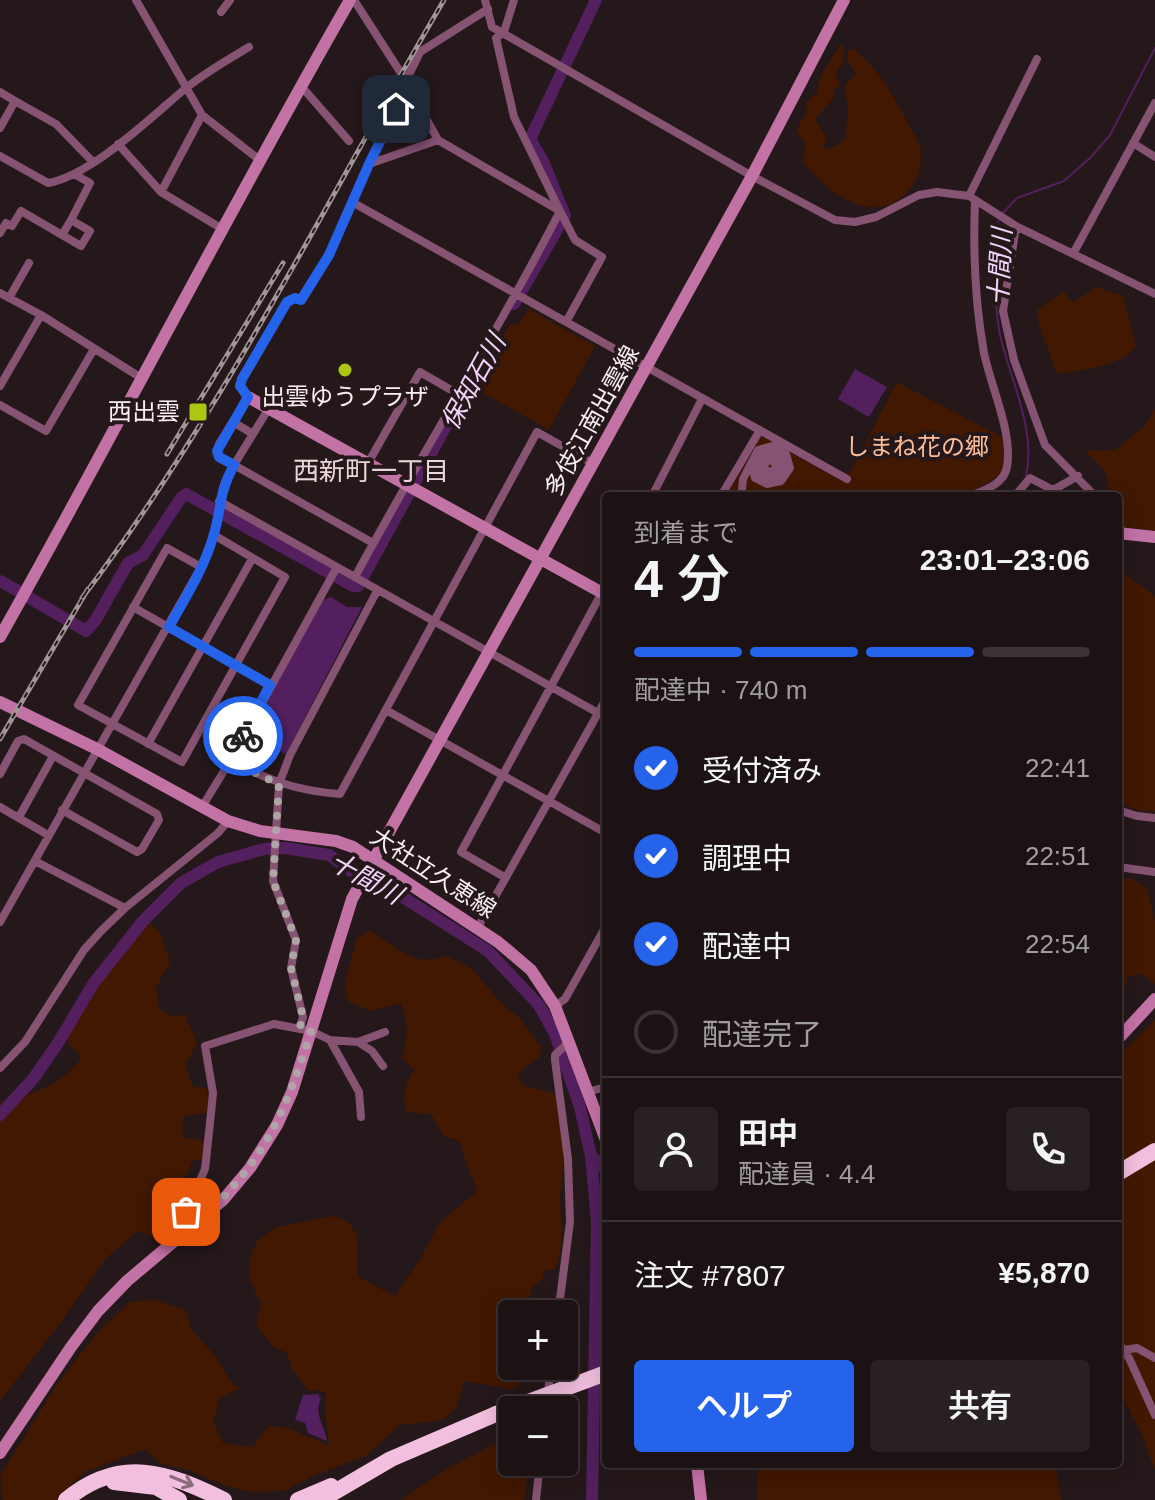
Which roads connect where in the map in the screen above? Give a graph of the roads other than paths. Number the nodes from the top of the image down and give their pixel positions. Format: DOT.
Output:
graph roads {
  1 [pos="136,0"];
  2 [pos="230,0"];
  3 [pos="352,0"];
  4 [pos="514,0"];
  5 [pos="844,0"];
  6 [pos="486,5"];
  7 [pos="221,12"];
  8 [pos="504,32"];
  9 [pos="249,47"];
  10 [pos="1037,59"];
  11 [pos="408,85"];
  12 [pos="301,86"];
  13 [pos="187,88"];
  14 [pos="0,92"];
  15 [pos="15,101"];
  16 [pos="1155,103"];
  17 [pos="202,115"];
  18 [pos="0,128"];
  19 [pos="438,140"];
  20 [pos="349,141"];
  21 [pos="1133,143"];
  22 [pos="118,144"];
  23 [pos="0,156"];
  24 [pos="1155,157"];
  25 [pos="261,161"];
  26 [pos="93,162"];
  27 [pos="369,164"];
  28 [pos="74,174"];
  29 [pos="752,176"];
  30 [pos="161,192"];
  31 [pos="972,198"];
  32 [pos="352,202"];
  33 [pos="560,211"];
  34 [pos="71,220"];
  35 [pos="1016,226"];
  36 [pos="224,230"];
  37 [pos="0,233"];
  38 [pos="62,235"];
  39 [pos="1073,254"];
  40 [pos="29,263"];
  41 [pos="0,293"];
  42 [pos="517,294"];
  43 [pos="1155,294"];
  44 [pos="9,298"];
  45 [pos="41,315"];
  46 [pos="566,322"];
  47 [pos="94,349"];
  48 [pos="646,368"];
  49 [pos="141,382"];
  50 [pos="0,386"];
  51 [pos="458,394"];
  52 [pos="248,397"];
  53 [pos="702,399"];
  54 [pos="0,405"];
  55 [pos="269,408"];
  56 [pos="233,422"];
  57 [pos="760,430"];
  58 [pos="253,434"];
  59 [pos="368,463"];
  60 [pos="594,464"];
  61 [pos="234,465"];
  62 [pos="770,467"];
  63 [pos="1078,476"];
  64 [pos="847,479"];
  65 [pos="406,484"];
  66 [pos="776,489"];
  67 [pos="742,490"];
  68 [pos="654,492"];
  69 [pos="723,492"];
  70 [pos="978,492"];
  71 [pos="1018,492"];
  72 [pos="1092,492"];
  73 [pos="219,501"];
  74 [pos="486,527"];
  75 [pos="1122,533"];
  76 [pos="214,535"];
  77 [pos="1155,537"];
  78 [pos="373,543"];
  79 [pos="252,559"];
  80 [pos="542,559"];
  81 [pos="201,567"];
  82 [pos="337,567"];
  83 [pos="355,577"];
  84 [pos="602,589"];
  85 [pos="377,591"];
  86 [pos="602,596"];
  87 [pos="133,607"];
  88 [pos="434,621"];
  89 [pos="169,627"];
  90 [pos="0,637"];
  91 [pos="203,647"];
  92 [pos="490,654"];
  93 [pos="237,666"];
  94 [pos="270,685"];
  95 [pos="551,687"];
  96 [pos="0,702"];
  97 [pos="602,706"];
  98 [pos="386,710"];
  99 [pos="597,715"];
  100 [pos="602,719"];
  101 [pos="112,725"];
  102 [pos="441,741"];
  103 [pos="148,744"];
  104 [pos="97,749"];
  105 [pos="53,756"];
  106 [pos="230,761"];
  107 [pos="83,772"];
  108 [pos="0,774"];
  109 [pos="503,775"];
  110 [pos="279,784"];
  111 [pos="550,801"];
  112 [pos="0,807"];
  113 [pos="202,807"];
  114 [pos="62,810"];
  115 [pos="1122,811"];
  116 [pos="19,817"];
  117 [pos="1155,818"];
  118 [pos="228,821"];
  119 [pos="602,831"];
  120 [pos="274,834"];
  121 [pos="48,835"];
  122 [pos="35,861"];
  123 [pos="369,866"];
  124 [pos="1122,868"];
  125 [pos="1155,872"];
  126 [pos="506,878"];
  127 [pos="125,908"];
  128 [pos="0,922"];
  129 [pos="477,929"];
  130 [pos="602,933"];
  131 [pos="1155,999"];
  132 [pos="555,1006"];
  133 [pos="306,1029"];
  134 [pos="385,1032"];
  135 [pos="1122,1035"];
  136 [pos="330,1040"];
  137 [pos="358,1042"];
  138 [pos="568,1043"];
  139 [pos="383,1066"];
  140 [pos="0,1068"];
  141 [pos="602,1088"];
  142 [pos="587,1092"];
  143 [pos="361,1117"];
  144 [pos="602,1130"];
  145 [pos="1155,1154"];
  146 [pos="1122,1174"];
  147 [pos="194,1225"];
  148 [pos="560,1300"];
  149 [pos="1122,1346"];
  150 [pos="1122,1348"];
  151 [pos="1155,1358"];
  152 [pos="602,1377"];
  153 [pos="551,1396"];
  154 [pos="1155,1415"];
  155 [pos="498,1416"];
  156 [pos="0,1453"];
  157 [pos="392,1462"];
  158 [pos="697,1468"];
  159 [pos="539,1476"];
  160 [pos="85,1487"];
  161 [pos="66,1500"];
  162 [pos="179,1500"];
  163 [pos="224,1500"];
  164 [pos="298,1500"];
  165 [pos="321,1500"];
  166 [pos="344,1500"];
  167 [pos="536,1500"];
  168 [pos="701,1500"];
  1 -- 13 [label="street"];
  2 -- 7 [label="street"];
  3 -- 11 [label="street"];
  3 -- 12 [label="main road"];
  4 -- 8 [label="street"];
  5 -- 29 [label="main road, 多伎江南出雲線"];
  6 -- 8 [label="street"];
  6 -- 11 [label="street"];
  8 -- 29 [label="street"];
  8 -- 33 [label="street"];
  9 -- 13 [label="street"];
  10 -- 31 [label="street"];
  11 -- 19 [label="street"];
  11 -- 27 [label="street"];
  12 -- 20 [label="street"];
  12 -- 25 [label="main road"];
  13 -- 17 [label="street"];
  13 -- 22 [label="street"];
  14 -- 15 [label="street"];
  15 -- 18 [label="street"];
  15 -- 26 [label="street"];
  16 -- 21 [label="street"];
  17 -- 25 [label="street"];
  17 -- 30 [label="street"];
  19 -- 27 [label="street"];
  19 -- 33 [label="street"];
  21 -- 24 [label="street"];
  21 -- 39 [label="street"];
  22 -- 26 [label="street"];
  22 -- 30 [label="street"];
  23 -- 28 [label="street"];
  25 -- 36 [label="main road"];
  26 -- 28 [label="street"];
  27 -- 32 [label="street"];
  28 -- 34 [label="street"];
  29 -- 31 [label="street"];
  29 -- 48 [label="main road, 多伎江南出雲線"];
  30 -- 36 [label="street"];
  31 -- 35 [label="street"];
  31 -- 70 [label="street"];
  32 -- 42 [label="street"];
  32 -- 52 [label="street"];
  33 -- 42 [label="street"];
  33 -- 46 [label="street"];
  34 -- 38 [label="street"];
  34 -- 38 [label="street"];
  35 -- 39 [label="street"];
  35 -- 63 [label="street"];
  36 -- 49 [label="main road"];
  37 -- 38 [label="street"];
  39 -- 43 [label="street"];
  40 -- 44 [label="street"];
  41 -- 44 [label="street"];
  42 -- 46 [label="street"];
  42 -- 51 [label="street"];
  44 -- 45 [label="street"];
  45 -- 47 [label="street"];
  45 -- 50 [label="street"];
  46 -- 48 [label="street"];
  47 -- 49 [label="street"];
  47 -- 54 [label="street"];
  48 -- 53 [label="street"];
  48 -- 60 [label="main road, 多伎江南出雲線"];
  49 -- 90 [label="main road"];
  51 -- 59 [label="street"];
  51 -- 65 [label="street"];
  52 -- 55 [label="main road"];
  52 -- 56 [label="street"];
  53 -- 57 [label="street"];
  53 -- 68 [label="street"];
  55 -- 58 [label="street"];
  55 -- 59 [label="main road"];
  56 -- 58 [label="street"];
  56 -- 61 [label="street"];
  57 -- 64 [label="street"];
  57 -- 69 [label="street"];
  58 -- 61 [label="street"];
  59 -- 65 [label="main road"];
  60 -- 74 [label="street"];
  60 -- 80 [label="main road, 多伎江南出雲線"];
  61 -- 73 [label="street"];
  61 -- 78 [label="street"];
  62 -- 62 [label="street"];
  62 -- 66 [label="street"];
  62 -- 67 [label="street"];
  63 -- 71 [label="street"];
  63 -- 72 [label="street"];
  65 -- 74 [label="main road"];
  65 -- 78 [label="street"];
  73 -- 76 [label="street"];
  73 -- 82 [label="street"];
  74 -- 80 [label="main road"];
  74 -- 88 [label="street"];
  75 -- 77 [label="main road"];
  76 -- 79 [label="street"];
  76 -- 81 [label="street"];
  78 -- 83 [label="street"];
  79 -- 91 [label="street"];
  79 -- 93 [label="street"];
  80 -- 84 [label="main road"];
  80 -- 92 [label="main road, 多伎江南出雲線"];
  81 -- 87 [label="street"];
  81 -- 89 [label="street"];
  82 -- 83 [label="street"];
  82 -- 94 [label="street"];
  83 -- 85 [label="street"];
  85 -- 88 [label="street"];
  85 -- 110 [label="street"];
  86 -- 95 [label="street"];
  87 -- 89 [label="street"];
  87 -- 101 [label="street"];
  88 -- 92 [label="street"];
  88 -- 98 [label="street"];
  89 -- 91 [label="street"];
  89 -- 101 [label="street"];
  91 -- 93 [label="street"];
  91 -- 103 [label="street"];
  92 -- 95 [label="street"];
  92 -- 102 [label="main road, 多伎江南出雲線"];
  93 -- 94 [label="street"];
  93 -- 103 [label="street"];
  94 -- 106 [label="street"];
  95 -- 99 [label="street"];
  95 -- 109 [label="street"];
  96 -- 104 [label="main road, 大社立久恵線"];
  97 -- 99 [label="street"];
  98 -- 102 [label="street"];
  98 -- 110 [label="street"];
  99 -- 100 [label="street"];
  99 -- 111 [label="street"];
  101 -- 103 [label="street"];
  101 -- 104 [label="street"];
  102 -- 109 [label="street"];
  102 -- 123 [label="main road, 多伎江南出雲線"];
  104 -- 107 [label="street"];
  104 -- 113 [label="main road, 大社立久恵線"];
  105 -- 107 [label="street"];
  105 -- 108 [label="street"];
  105 -- 116 [label="street"];
  106 -- 110 [label="street"];
  106 -- 113 [label="street"];
  107 -- 114 [label="street"];
  107 -- 114 [label="street"];
  109 -- 111 [label="street"];
  109 -- 126 [label="street"];
  110 -- 120 [label="street"];
  111 -- 119 [label="street"];
  111 -- 126 [label="street"];
  112 -- 116 [label="street"];
  113 -- 118 [label="main road, 大社立久恵線"];
  114 -- 121 [label="street"];
  115 -- 117 [label="street"];
  116 -- 121 [label="street"];
  118 -- 120 [label="main road, 大社立久恵線"];
  118 -- 127 [label="street"];
  120 -- 123 [label="main road, 大社立久恵線"];
  120 -- 133 [label="street"];
  121 -- 122 [label="street"];
  122 -- 127 [label="street"];
  122 -- 128 [label="street"];
  123 -- 129 [label="main road, 大社立久恵線"];
  123 -- 133 [label="main road, 多伎江南出雲線"];
  124 -- 125 [label="street"];
  126 -- 129 [label="street"];
  127 -- 140 [label="street"];
  129 -- 132 [label="main road, 大社立久恵線"];
  130 -- 132 [label="street"];
  131 -- 135 [label="main road"];
  132 -- 138 [label="main road, 大社立久恵線"];
  133 -- 136 [label="street"];
  133 -- 147 [label="main road, 多伎江南出雲線"];
  133 -- 147 [label="street"];
  134 -- 137 [label="street"];
  136 -- 137 [label="street"];
  136 -- 143 [label="street"];
  137 -- 139 [label="street"];
  138 -- 142 [label="main road, 大社立久恵線"];
  138 -- 148 [label="street"];
  141 -- 142 [label="street"];
  142 -- 144 [label="main road, 大社立久恵線"];
  145 -- 146 [label="highway"];
  147 -- 156 [label="main road, 多伎江南出雲線"];
  149 -- 151 [label="street"];
  150 -- 154 [label="street"];
  152 -- 153 [label="highway, bridge"];
  155 -- 157 [label="highway"];
  157 -- 164 [label="highway"];
  157 -- 165 [label="highway"];
  157 -- 166 [label="highway"];
  158 -- 168 [label="main road"];
  159 -- 167 [label="street"];
  160 -- 161 [label="highway"];
  160 -- 162 [label="highway"];
  160 -- 163 [label="highway, one-way"];
}
